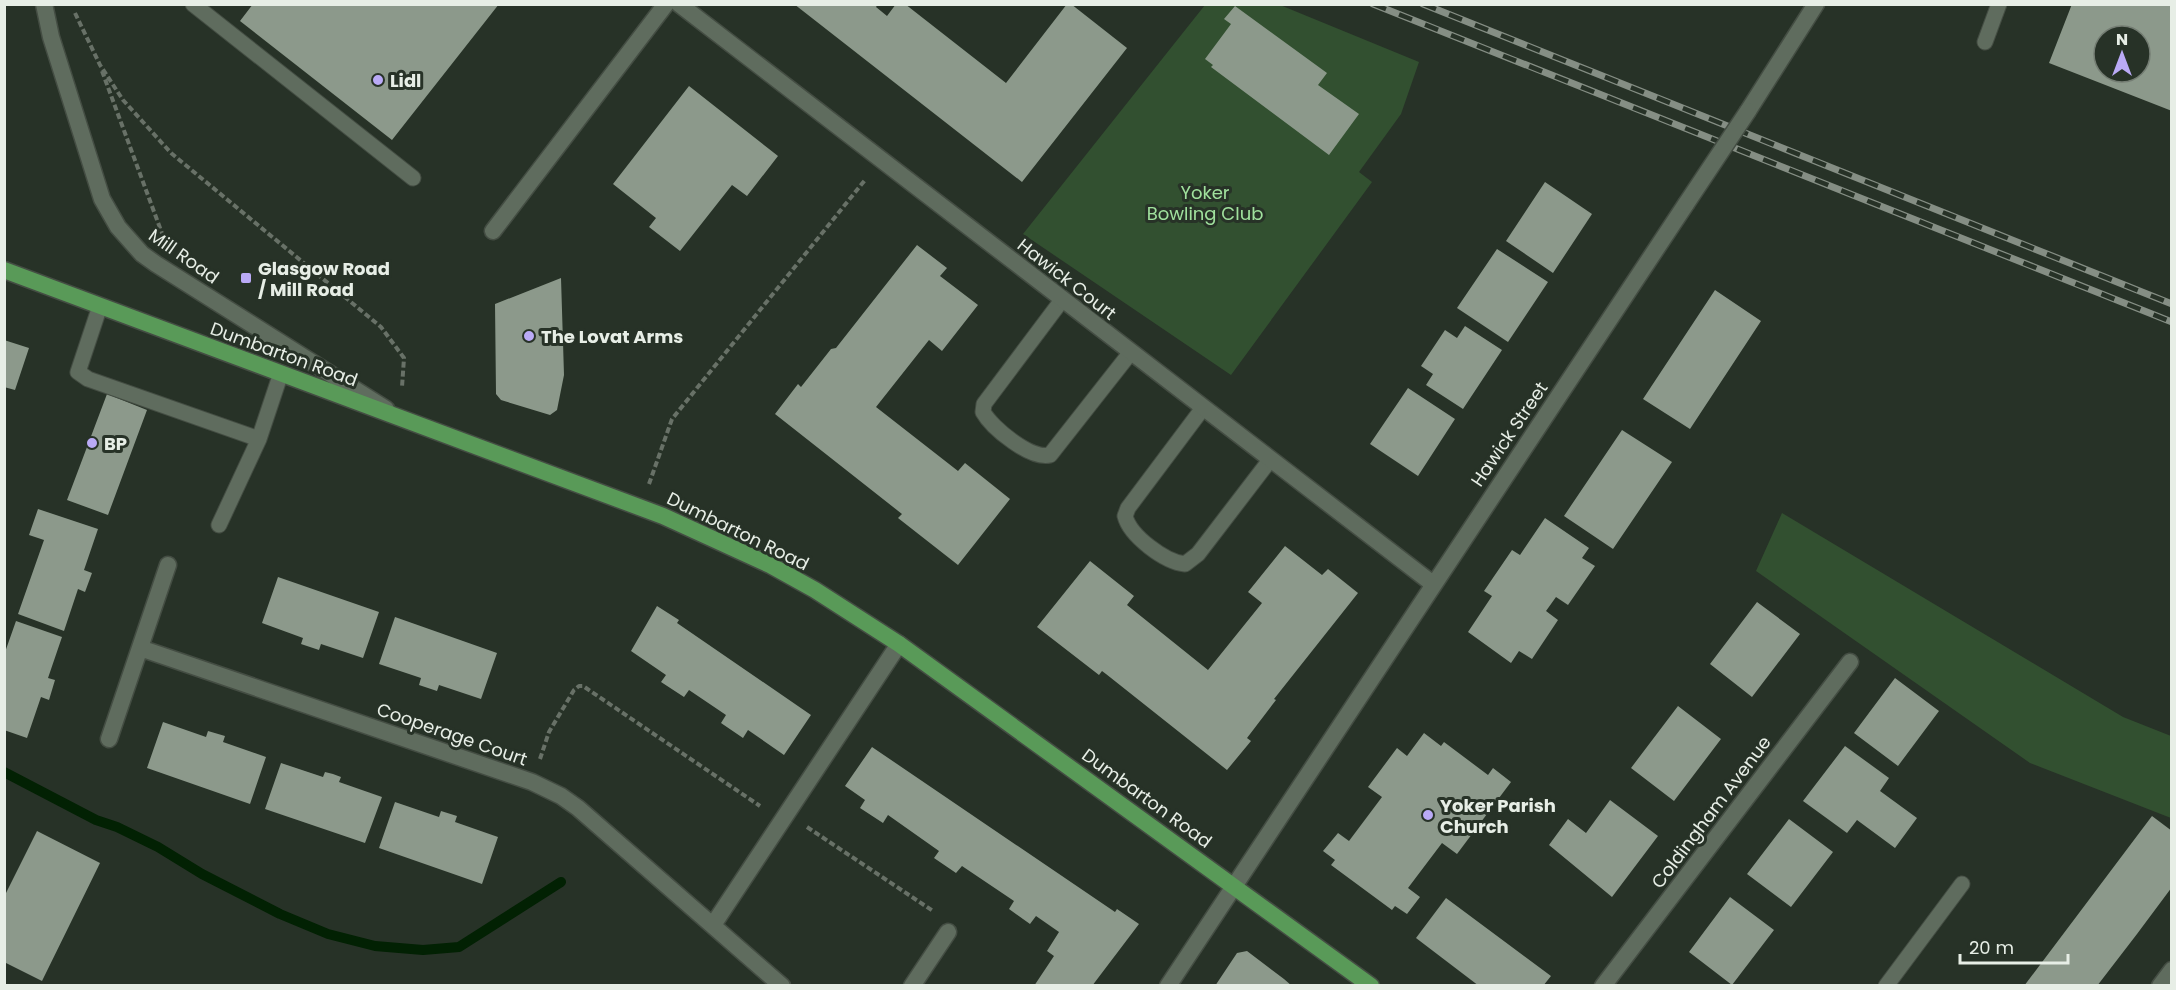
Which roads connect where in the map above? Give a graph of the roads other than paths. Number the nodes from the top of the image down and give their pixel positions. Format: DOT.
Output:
graph roads {
  1 [pos="44,4"];
  2 [pos="194,4"];
  3 [pos="219,4"];
  4 [pos="666,4"];
  5 [pos="679,4"];
  6 [pos="1816,4"];
  7 [pos="1999,4"];
  8 [pos="210,17"];
  9 [pos="1985,42"];
  10 [pos="413,178"];
  11 [pos="493,231"];
  12 [pos="4,270"];
  13 [pos="1062,300"];
  14 [pos="100,306"];
  15 [pos="1131,352"];
  16 [pos="281,373"];
  17 [pos="1203,408"];
  18 [pos="400,418"];
  19 [pos="259,439"];
  20 [pos="1270,460"];
  21 [pos="219,525"];
  22 [pos="168,565"];
  23 [pos="1433,584"];
  24 [pos="899,644"];
  25 [pos="140,648"];
  26 [pos="1850,662"];
  27 [pos="109,739"];
  28 [pos="1962,884"];
  29 [pos="1235,886"];
  30 [pos="713,925"];
  31 [pos="948,932"];
  32 [pos="2172,970"];
  33 [pos="782,986"];
  34 [pos="912,986"];
  35 [pos="1168,986"];
  36 [pos="1371,986"];
  37 [pos="1603,986"];
  38 [pos="1886,986"];
  39 [pos="2160,986"];
  1 -- 18 [label="street, Mill Road"];
  2 -- 8 [label="lane"];
  3 -- 8 [label="lane"];
  4 -- 11 [label="street"];
  5 -- 13 [label="street, Hawick Court"];
  6 -- 23 [label="street, Hawick Street, bridge"];
  7 -- 9 [label="lane"];
  8 -- 10 [label="lane"];
  12 -- 14 [label="main road, Dumbarton Road"];
  13 -- 15 [label="street, Hawick Court"];
  13 -- 15 [label="lane"];
  14 -- 16 [label="main road, Dumbarton Road"];
  14 -- 19 [label="lane"];
  15 -- 17 [label="street, Hawick Court"];
  16 -- 18 [label="main road, Dumbarton Road"];
  16 -- 19 [label="lane"];
  17 -- 20 [label="street, Hawick Court"];
  17 -- 20 [label="lane"];
  18 -- 24 [label="main road, Dumbarton Road"];
  19 -- 21 [label="lane"];
  20 -- 23 [label="street, Hawick Court"];
  22 -- 25 [label="street"];
  23 -- 29 [label="street, Hawick Street"];
  24 -- 29 [label="main road, Dumbarton Road"];
  24 -- 30 [label="street"];
  25 -- 27 [label="street"];
  25 -- 30 [label="street, Cooperage Court"];
  26 -- 37 [label="street, Coldingham Avenue"];
  28 -- 38 [label="lane"];
  29 -- 35 [label="street, Hawick Street"];
  29 -- 36 [label="main road, Dumbarton Road"];
  30 -- 33 [label="street, Cooperage Court"];
  31 -- 34 [label="street"];
  32 -- 39 [label="street"];
}
